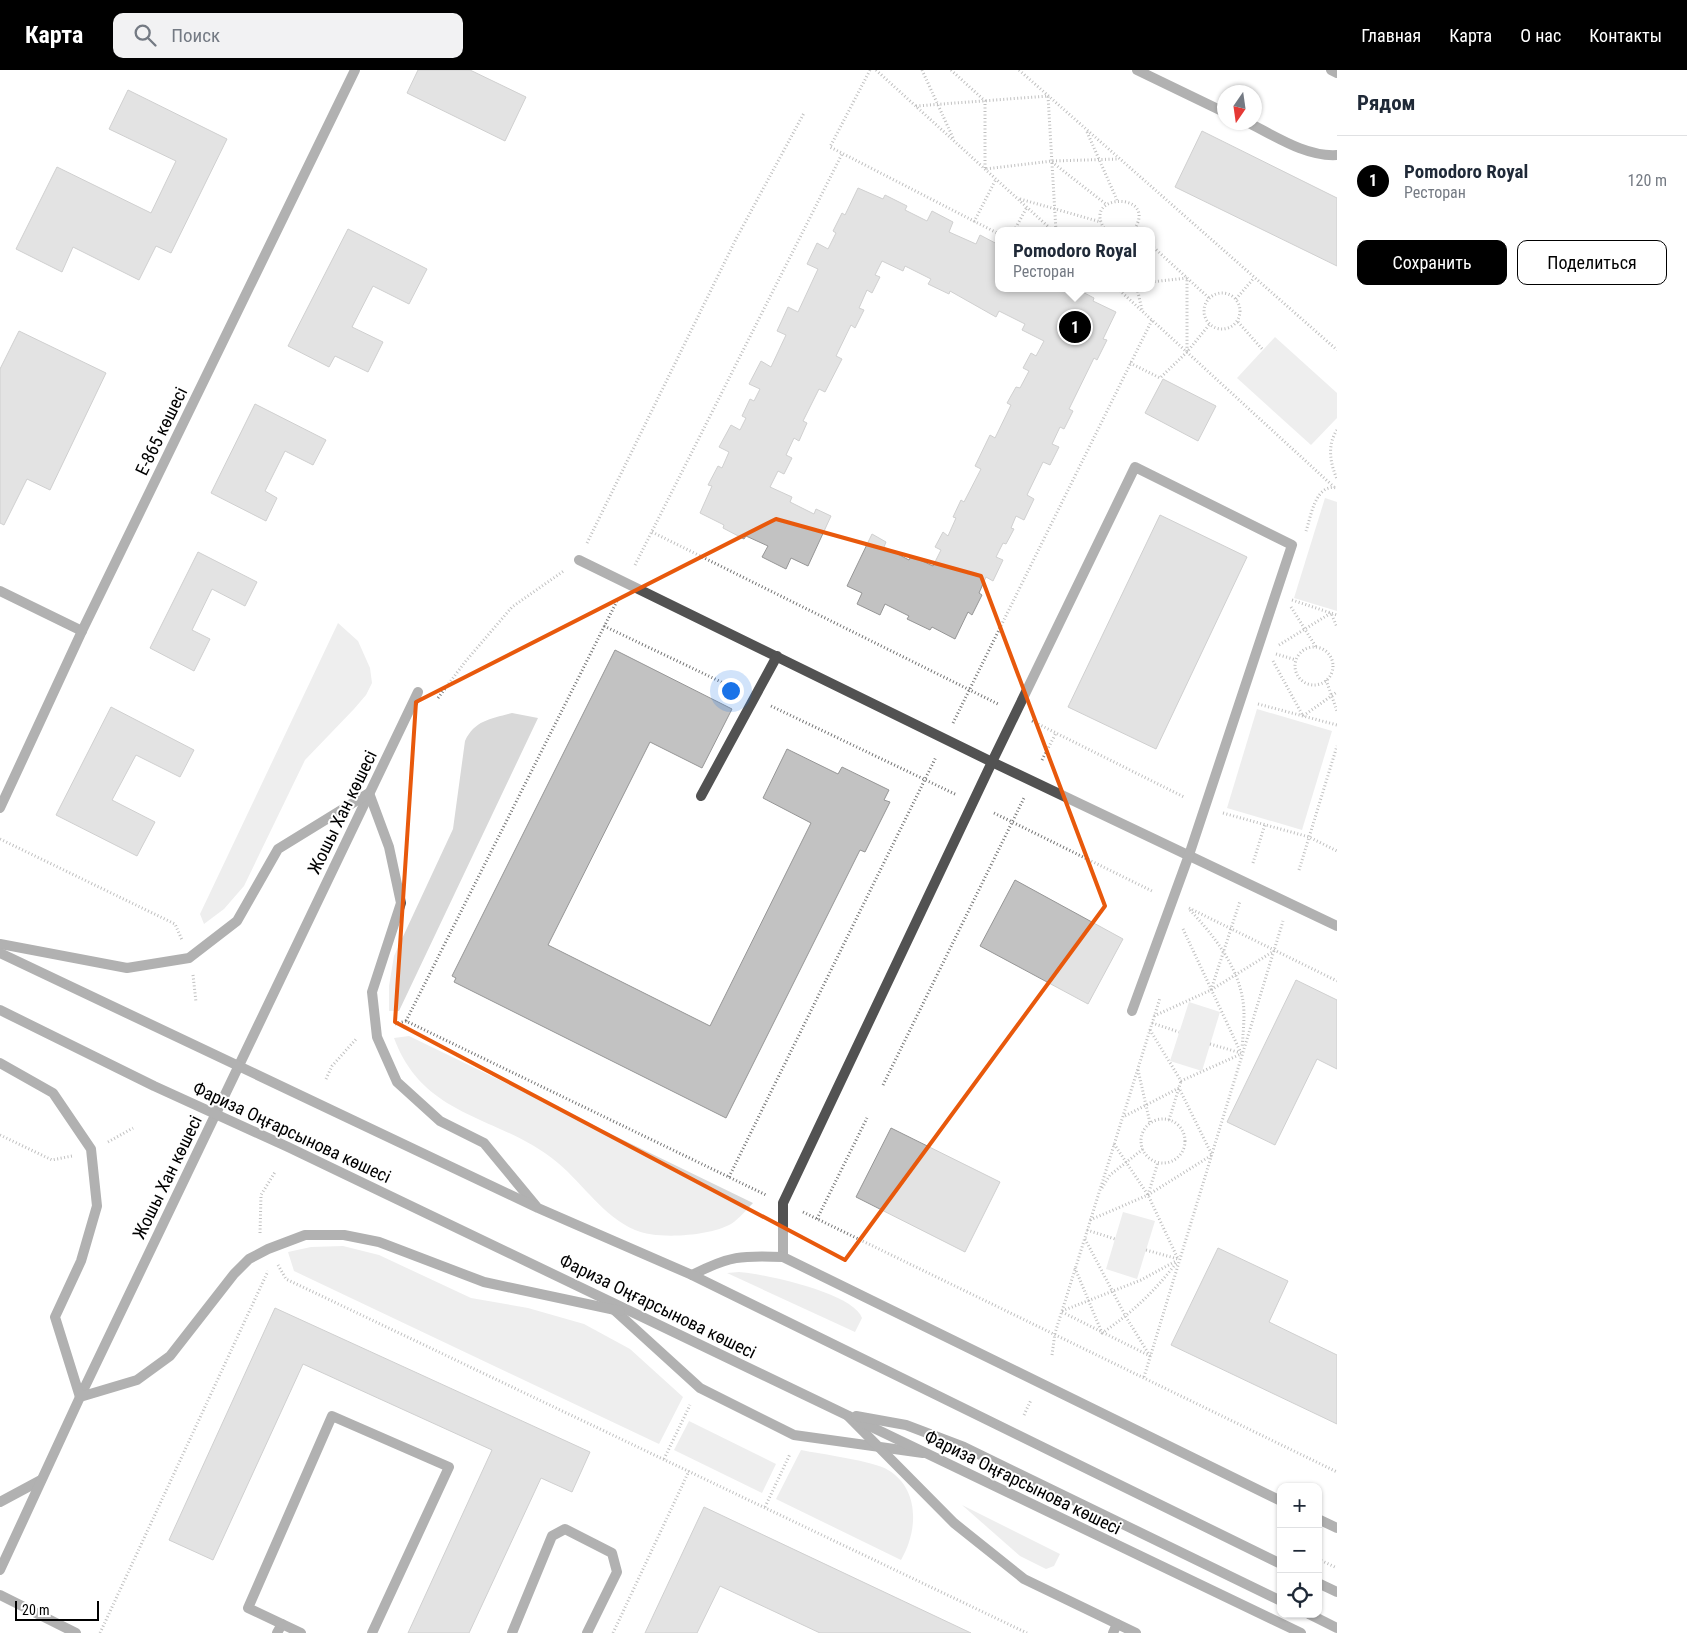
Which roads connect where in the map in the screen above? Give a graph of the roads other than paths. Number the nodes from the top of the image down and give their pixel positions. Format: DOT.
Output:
graph roads {
  1 [pos="355,70"];
  2 [pos="1138,70"];
  3 [pos="1331,70"];
  4 [pos="1337,73"];
  5 [pos="1217,109"];
  6 [pos="1262,129"];
  7 [pos="1337,155"];
  8 [pos="579,560"];
  9 [pos="0,591"];
  10 [pos="82,631"];
  11 [pos="777,656"];
  12 [pos="418,692"];
  13 [pos="992,762"];
  14 [pos="369,793"];
  15 [pos="701,796"];
  16 [pos="0,808"];
  17 [pos="1189,855"];
  18 [pos="1337,926"];
  19 [pos="0,944"];
  20 [pos="0,953"];
  21 [pos="0,1010"];
  22 [pos="1132,1011"];
  23 [pos="0,1063"];
  24 [pos="238,1067"];
  25 [pos="216,1114"];
  26 [pos="538,1208"];
  27 [pos="783,1257"];
  28 [pos="692,1275"];
  29 [pos="599,1296"];
  30 [pos="614,1310"];
  31 [pos="636,1314"];
  32 [pos="80,1397"];
  33 [pos="848,1415"];
  34 [pos="877,1446"];
  35 [pos="925,1453"];
  36 [pos="42,1480"];
  37 [pos="1277,1499"];
  38 [pos="0,1502"];
  39 [pos="1322,1521"];
  40 [pos="1337,1528"];
  41 [pos="1277,1562"];
  42 [pos="0,1570"];
  43 [pos="1322,1585"];
  44 [pos="1337,1592"];
  45 [pos="0,1595"];
  46 [pos="1277,1599"];
  47 [pos="1317,1618"];
  48 [pos="280,1628"];
  49 [pos="1115,1628"];
  50 [pos="1337,1628"];
  51 [pos="76,1633"];
  52 [pos="301,1633"];
  53 [pos="372,1633"];
  54 [pos="512,1633"];
  55 [pos="587,1633"];
  56 [pos="1136,1633"];
  57 [pos="1301,1633"];
  1 -- 10 [label="street, Е-865 көшесі"];
  2 -- 5 [label="street"];
  3 -- 4 [label="street"];
  6 -- 7 [label="street"];
  8 -- 11 [label="street"];
  9 -- 10 [label="street"];
  10 -- 16 [label="street, Е-865 көшесі"];
  11 -- 13 [label="street"];
  11 -- 15 [label="street"];
  12 -- 14 [label="street, Жошы Хан көшесі"];
  13 -- 17 [label="street"];
  13 -- 17 [label="street"];
  13 -- 27 [label="street"];
  14 -- 19 [label="street"];
  14 -- 24 [label="street, Жошы Хан көшесі"];
  14 -- 26 [label="street"];
  17 -- 18 [label="street"];
  17 -- 22 [label="street"];
  20 -- 24 [label="street, Фариза Оңғарсынова көшесі"];
  21 -- 25 [label="street, Фариза Оңғарсынова көшесі"];
  23 -- 32 [label="street"];
  24 -- 25 [label="street, Жошы Хан көшесі"];
  24 -- 26 [label="street, Фариза Оңғарсынова көшесі"];
  25 -- 29 [label="street, Фариза Оңғарсынова көшесі"];
  25 -- 32 [label="street, Жошы Хан көшесі"];
  26 -- 28 [label="street, Фариза Оңғарсынова көшесі"];
  27 -- 28 [label="street"];
  27 -- 37 [label="street"];
  28 -- 41 [label="street, Фариза Оңғарсынова көшесі"];
  29 -- 30 [label="street"];
  29 -- 31 [label="street, Фариза Оңғарсынова көшесі"];
  30 -- 31 [label="street"];
  30 -- 32 [label="street"];
  30 -- 34 [label="street"];
  31 -- 33 [label="street, Фариза Оңғарсынова көшесі"];
  32 -- 36 [label="street, Жошы Хан көшесі"];
  33 -- 34 [label="street"];
  33 -- 35 [label="street, Фариза Оңғарсынова көшесі"];
  33 -- 46 [label="street"];
  34 -- 35 [label="street"];
  34 -- 49 [label="street"];
  35 -- 57 [label="street, Фариза Оңғарсынова көшесі"];
  36 -- 38 [label="street"];
  36 -- 42 [label="street, Жошы Хан көшесі"];
  39 -- 40 [label="street"];
  43 -- 44 [label="street"];
  45 -- 51 [label="street"];
  47 -- 50 [label="street"];
  48 -- 52 [label="street"];
  48 -- 53 [label="street"];
  49 -- 56 [label="street"];
  54 -- 55 [label="street"];
}
